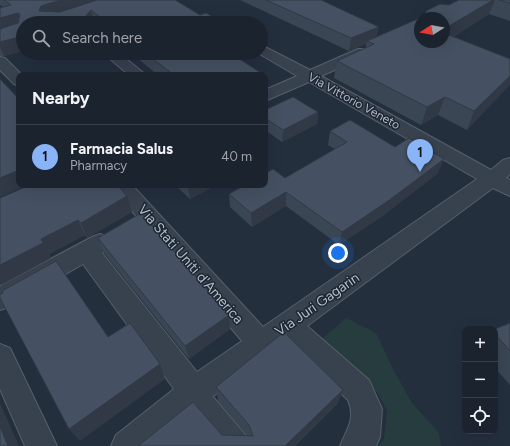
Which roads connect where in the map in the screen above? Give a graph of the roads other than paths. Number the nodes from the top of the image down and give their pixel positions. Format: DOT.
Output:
graph roads {
  1 [pos="379,45"];
  2 [pos="268,53"];
  3 [pos="119,60"];
  4 [pos="0,61"];
  5 [pos="134,72"];
  6 [pos="310,77"];
  7 [pos="16,78"];
  8 [pos="268,95"];
  9 [pos="504,177"];
  10 [pos="123,188"];
  11 [pos="148,214"];
  12 [pos="87,251"];
  13 [pos="0,299"];
  14 [pos="287,326"];
  15 [pos="261,344"];
  16 [pos="0,357"];
  17 [pos="194,392"];
  18 [pos="41,446"];
  19 [pos="127,446"];
  20 [pos="240,446"];
  21 [pos="356,446"];
  1 -- 6 [label="street"];
  2 -- 6 [label="street, Via Vittorio Veneto"];
  3 -- 5 [label="street"];
  4 -- 7 [label="street"];
  6 -- 8 [label="street"];
  6 -- 9 [label="street, Via Vittorio Veneto"];
  9 -- 14 [label="street, Via Juri Gagarin"];
  10 -- 11 [label="street, Via Stati Uniti d'America"];
  11 -- 12 [label="street"];
  11 -- 15 [label="street, Via Stati Uniti d'America"];
  12 -- 13 [label="street"];
  12 -- 17 [label="street"];
  14 -- 15 [label="street, Via Juri Gagarin"];
  14 -- 21 [label="street"];
  15 -- 17 [label="street, Via Juri Gagarin"];
  16 -- 18 [label="street"];
  17 -- 19 [label="street, Via Juri Gagarin"];
  17 -- 20 [label="street"];
}
